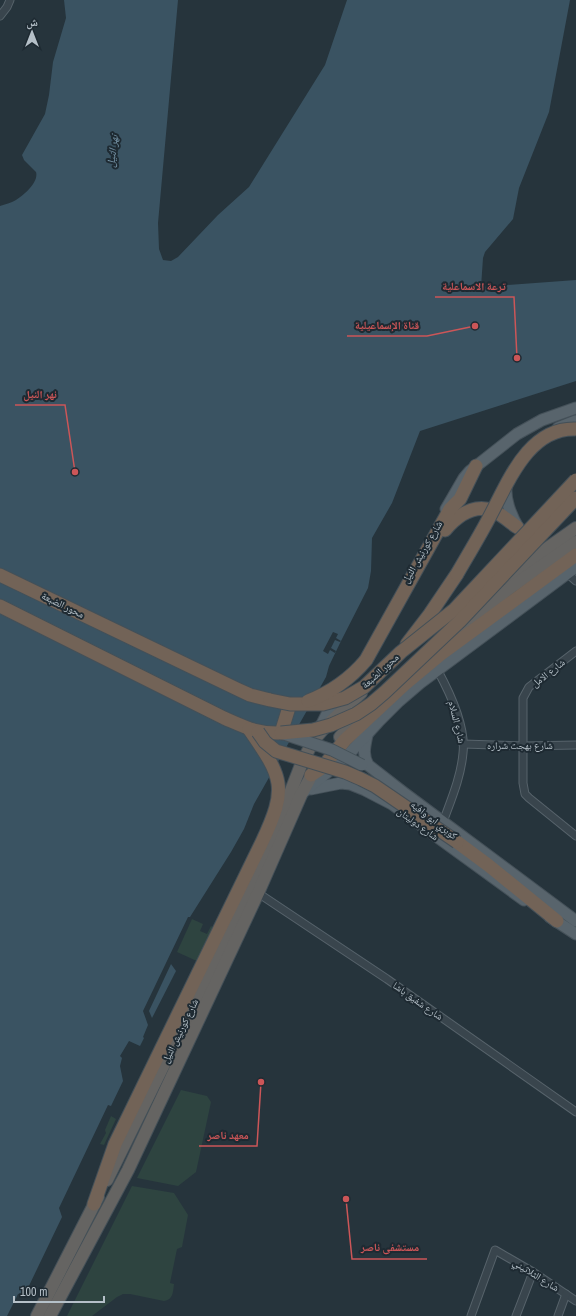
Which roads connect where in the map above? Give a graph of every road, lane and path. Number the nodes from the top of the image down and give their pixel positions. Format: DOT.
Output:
graph roads {
  1 [pos="10,0"];
  2 [pos="0,16"];
  3 [pos="576,408"];
  4 [pos="576,421"];
  5 [pos="576,429"];
  6 [pos="476,466"];
  7 [pos="576,480"];
  8 [pos="576,498"];
  9 [pos="518,527"];
  10 [pos="576,528"];
  11 [pos="576,542"];
  12 [pos="426,553"];
  13 [pos="539,554"];
  14 [pos="576,555"];
  15 [pos="573,574"];
  16 [pos="0,575"];
  17 [pos="0,606"];
  18 [pos="576,651"];
  19 [pos="401,652"];
  20 [pos="438,671"];
  21 [pos="290,704"];
  22 [pos="254,731"];
  23 [pos="281,733"];
  24 [pos="367,734"];
  25 [pos="313,741"];
  26 [pos="463,744"];
  27 [pos="576,745"];
  28 [pos="523,746"];
  29 [pos="311,775"];
  30 [pos="305,792"];
  31 [pos="443,822"];
  32 [pos="576,836"];
  33 [pos="258,893"];
  34 [pos="557,921"];
  35 [pos="576,921"];
  36 [pos="576,928"];
  37 [pos="576,934"];
  38 [pos="576,1112"];
  39 [pos="130,1136"];
  40 [pos="141,1143"];
  41 [pos="116,1163"];
  42 [pos="128,1170"];
  43 [pos="94,1204"];
  44 [pos="532,1272"];
  45 [pos="566,1294"];
  46 [pos="576,1301"];
  47 [pos="37,1316"];
  48 [pos="50,1316"];
  49 [pos="471,1316"];
  50 [pos="516,1316"];
  51 [pos="558,1316"];
  1 -- 2 [label="street"];
  3 -- 6 [label="main road, شارع كورنيش النيل"];
  4 -- 9 [label="main road"];
  5 -- 19 [label="highway, bridge"];
  6 -- 12 [label="highway"];
  6 -- 25 [label="main road, شارع كورنيش النيل"];
  7 -- 19 [label="highway, محور الضبعة, bridge"];
  8 -- 23 [label="highway, محور الضبعة, bridge"];
  9 -- 12 [label="highway"];
  9 -- 13 [label="main road"];
  10 -- 13 [label="highway, شارع كورنيش النيل"];
  11 -- 29 [label="highway, شارع كورنيش النيل"];
  12 -- 21 [label="highway, bridge"];
  13 -- 25 [label="highway, شارع كورنيش النيل"];
  14 -- 29 [label="highway"];
  15 -- 20 [label="main road, شارع كورنيش النيل"];
  16 -- 21 [label="highway, محور الضبعة, bridge"];
  17 -- 22 [label="highway"];
  18 -- 28 [label="street, شارع الامل"];
  19 -- 21 [label="highway, محور الضبعة, bridge"];
  20 -- 24 [label="main road, شارع كورنيش النيل"];
  20 -- 26 [label="street, شارع السلام"];
  21 -- 23 [label="highway"];
  22 -- 23 [label="highway, محور الضبعة"];
  22 -- 34 [label="highway, bridge"];
  22 -- 43 [label="highway"];
  23 -- 36 [label="main road, كوبري ابو وافيه, bridge"];
  24 -- 30 [label="main road, شارع كورنيش النيل"];
  24 -- 31 [label="main road, شارع دوليتان"];
  25 -- 39 [label="highway, شارع كورنيش النيل"];
  26 -- 28 [label="street, شارع بهجت شراره"];
  26 -- 31 [label="street, شارع السلام"];
  27 -- 28 [label="street, شارع بهجت شراره"];
  28 -- 32 [label="street, شارع الامل"];
  29 -- 30 [label="highway, شارع كورنيش النيل"];
  30 -- 33 [label="highway, شارع كورنيش النيل"];
  30 -- 34 [label="main road, شارع دوليتان"];
  31 -- 35 [label="main road, شارع دوليتان"];
  33 -- 38 [label="street, شارع شفيق باشا"];
  33 -- 40 [label="highway, شارع كورنيش النيل"];
  34 -- 37 [label="main road, شارع دوليتان"];
  39 -- 40 [label="highway"];
  39 -- 41 [label="highway, شارع كورنيش النيل"];
  40 -- 42 [label="highway, شارع كورنيش النيل"];
  41 -- 42 [label="highway"];
  41 -- 43 [label="highway, شارع كورنيش النيل"];
  42 -- 48 [label="highway, شارع كورنيش النيل"];
  43 -- 47 [label="highway, شارع كورنيش النيل"];
  44 -- 45 [label="street, شارع الثلاثيني"];
  44 -- 49 [label="street, شارع الثلاثيني"];
  44 -- 50 [label="street"];
  45 -- 46 [label="street, شارع الثلاثيني"];
  45 -- 51 [label="street"];
}
